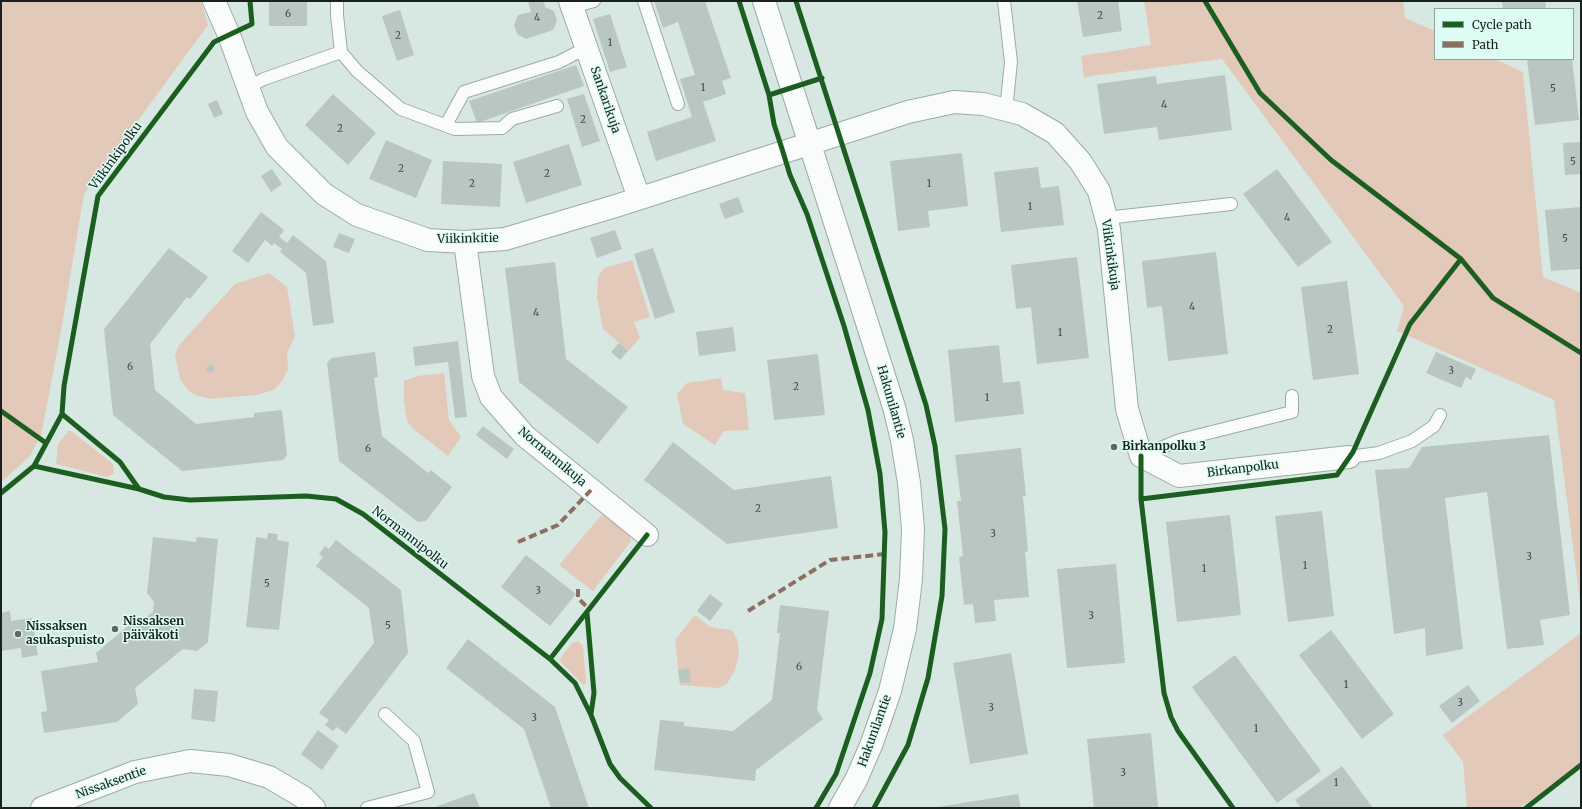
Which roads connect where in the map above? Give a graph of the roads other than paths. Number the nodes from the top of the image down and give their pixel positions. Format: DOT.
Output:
graph roads {
  1 [pos="214,1"];
  2 [pos="337,1"];
  3 [pos="594,1"];
  4 [pos="644,1"];
  5 [pos="764,1"];
  6 [pos="1004,1"];
  7 [pos="571,4"];
  8 [pos="586,48"];
  9 [pos="341,52"];
  10 [pos="248,87"];
  11 [pos="678,104"];
  12 [pos="557,106"];
  13 [pos="1006,110"];
  14 [pos="446,125"];
  15 [pos="809,144"];
  16 [pos="639,198"];
  17 [pos="1231,204"];
  18 [pos="1106,218"];
  19 [pos="464,242"];
  20 [pos="1292,396"];
  21 [pos="1440,415"];
  22 [pos="1141,456"];
  23 [pos="1349,457"];
  24 [pos="647,535"];
  25 [pos="385,714"];
  26 [pos="42,808"];
  27 [pos="314,808"];
  28 [pos="368,808"];
  29 [pos="840,808"];
  1 -- 10 [label="street, Viikinkitie"];
  2 -- 9 [label="lane"];
  3 -- 7 [label="lane"];
  4 -- 11 [label="lane"];
  5 -- 15 [label="street, Hakunilantie"];
  6 -- 13 [label="lane"];
  7 -- 8 [label="street, Sankarikuja"];
  8 -- 14 [label="lane"];
  8 -- 16 [label="street, Sankarikuja"];
  9 -- 10 [label="lane"];
  9 -- 14 [label="lane"];
  10 -- 19 [label="street, Viikinkitie"];
  12 -- 14 [label="lane"];
  13 -- 15 [label="street, Viikinkikuja"];
  13 -- 18 [label="street, Viikinkikuja"];
  15 -- 16 [label="street, Viikinkitie"];
  15 -- 29 [label="street, Hakunilantie"];
  16 -- 19 [label="street, Viikinkitie"];
  17 -- 18 [label="lane"];
  18 -- 22 [label="street, Viikinkikuja"];
  19 -- 24 [label="street, Normannikuja"];
  20 -- 22 [label="lane"];
  21 -- 23 [label="lane"];
  22 -- 23 [label="street, Birkanpolku"];
  25 -- 28 [label="lane"];
  26 -- 27 [label="street, Nissaksentie"];
}
